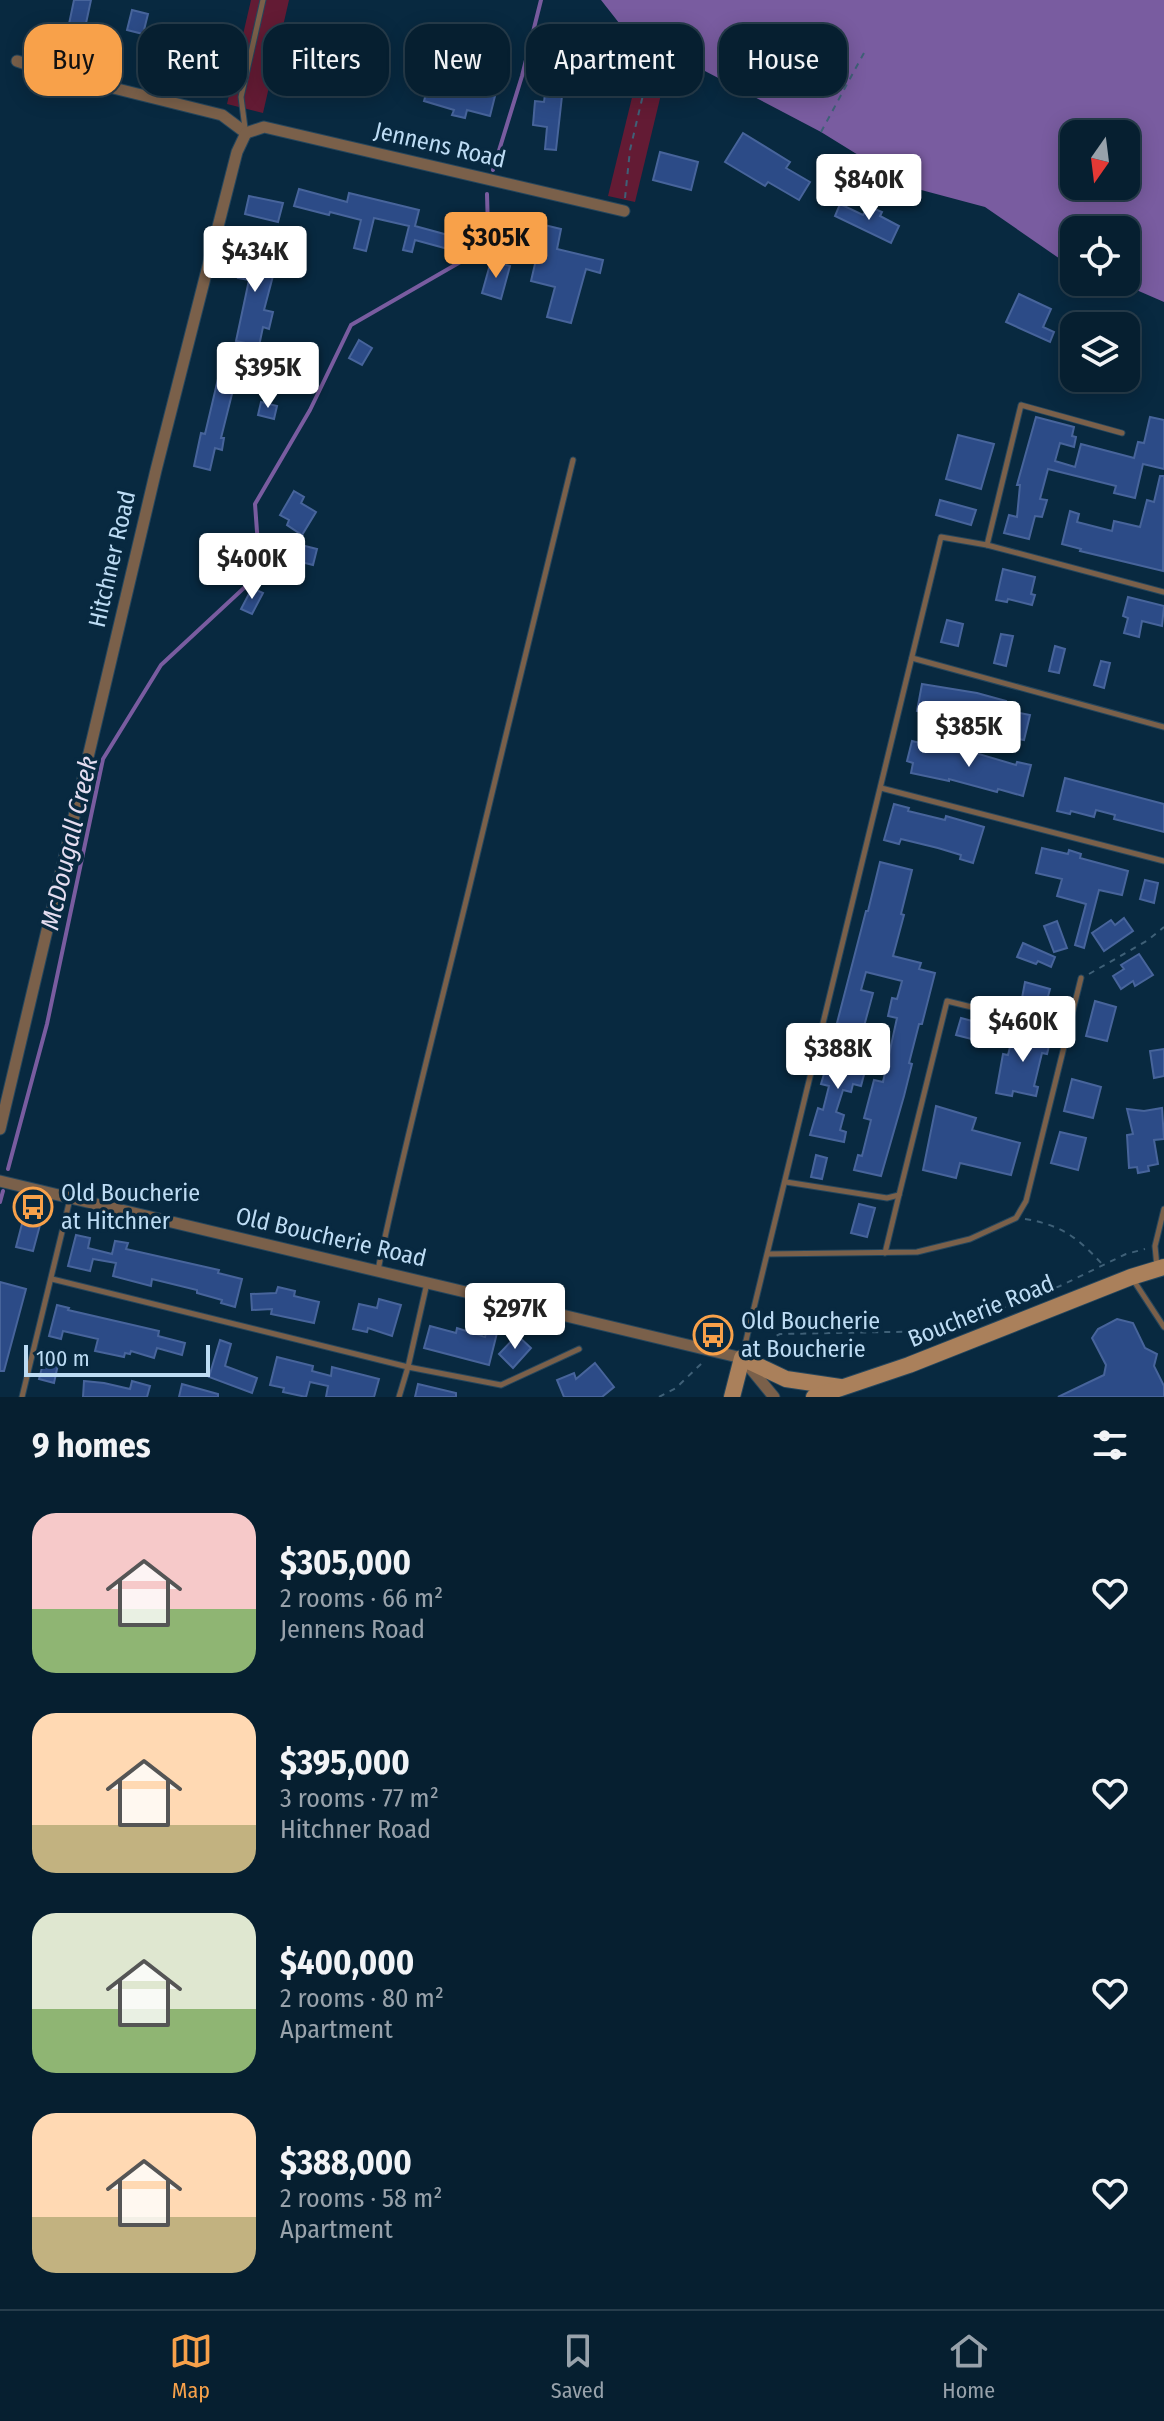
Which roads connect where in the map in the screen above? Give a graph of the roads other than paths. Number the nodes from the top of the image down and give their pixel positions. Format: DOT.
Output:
graph roads {
  1 [pos="263,0"];
  2 [pos="17,61"];
  3 [pos="246,133"];
  4 [pos="624,211"];
  5 [pos="1122,433"];
  6 [pos="573,460"];
  7 [pos="987,545"];
  8 [pos="1164,592"];
  9 [pos="912,658"];
  10 [pos="1164,727"];
  11 [pos="881,788"];
  12 [pos="1164,861"];
  13 [pos="1081,978"];
  14 [pos="1070,1031"];
  15 [pos="0,1129"];
  16 [pos="0,1181"];
  17 [pos="786,1182"];
  18 [pos="899,1195"];
  19 [pos="71,1198"];
  20 [pos="1164,1209"];
  21 [pos="885,1253"];
  22 [pos="768,1254"];
  23 [pos="1161,1268"];
  24 [pos="378,1270"];
  25 [pos="1131,1277"];
  26 [pos="52,1279"];
  27 [pos="427,1282"];
  28 [pos="1164,1327"];
  29 [pos="579,1349"];
  30 [pos="742,1358"];
  31 [pos="408,1367"];
  32 [pos="841,1392"];
  33 [pos="22,1397"];
  34 [pos="399,1397"];
  35 [pos="732,1397"];
  36 [pos="774,1397"];
  37 [pos="814,1397"];
  1 -- 3 [label="lane, Hitchner Road"];
  2 -- 3 [label="street"];
  3 -- 4 [label="street, Jennens Road"];
  3 -- 15 [label="street, Hitchner Road"];
  5 -- 7 [label="lane"];
  6 -- 24 [label="lane"];
  7 -- 8 [label="lane"];
  7 -- 9 [label="lane"];
  9 -- 10 [label="lane"];
  9 -- 11 [label="lane"];
  11 -- 12 [label="lane"];
  11 -- 17 [label="lane"];
  13 -- 14 [label="lane"];
  14 -- 18 [label="lane"];
  14 -- 21 [label="lane"];
  16 -- 19 [label="street, Old Boucherie Road"];
  17 -- 18 [label="lane"];
  17 -- 22 [label="lane"];
  18 -- 21 [label="lane"];
  19 -- 24 [label="street, Old Boucherie Road"];
  19 -- 26 [label="lane"];
  20 -- 23 [label="lane"];
  21 -- 22 [label="lane"];
  22 -- 30 [label="lane"];
  23 -- 25 [label="main road, Boucherie Road"];
  24 -- 27 [label="street, Old Boucherie Road"];
  25 -- 28 [label="lane"];
  25 -- 32 [label="main road, Boucherie Road"];
  26 -- 31 [label="lane"];
  26 -- 33 [label="lane"];
  27 -- 30 [label="street, Old Boucherie Road"];
  27 -- 31 [label="lane"];
  29 -- 31 [label="lane"];
  30 -- 32 [label="main road"];
  30 -- 35 [label="main road"];
  30 -- 36 [label="street"];
  31 -- 34 [label="lane"];
  32 -- 37 [label="main road, Boucherie Road"];
}
